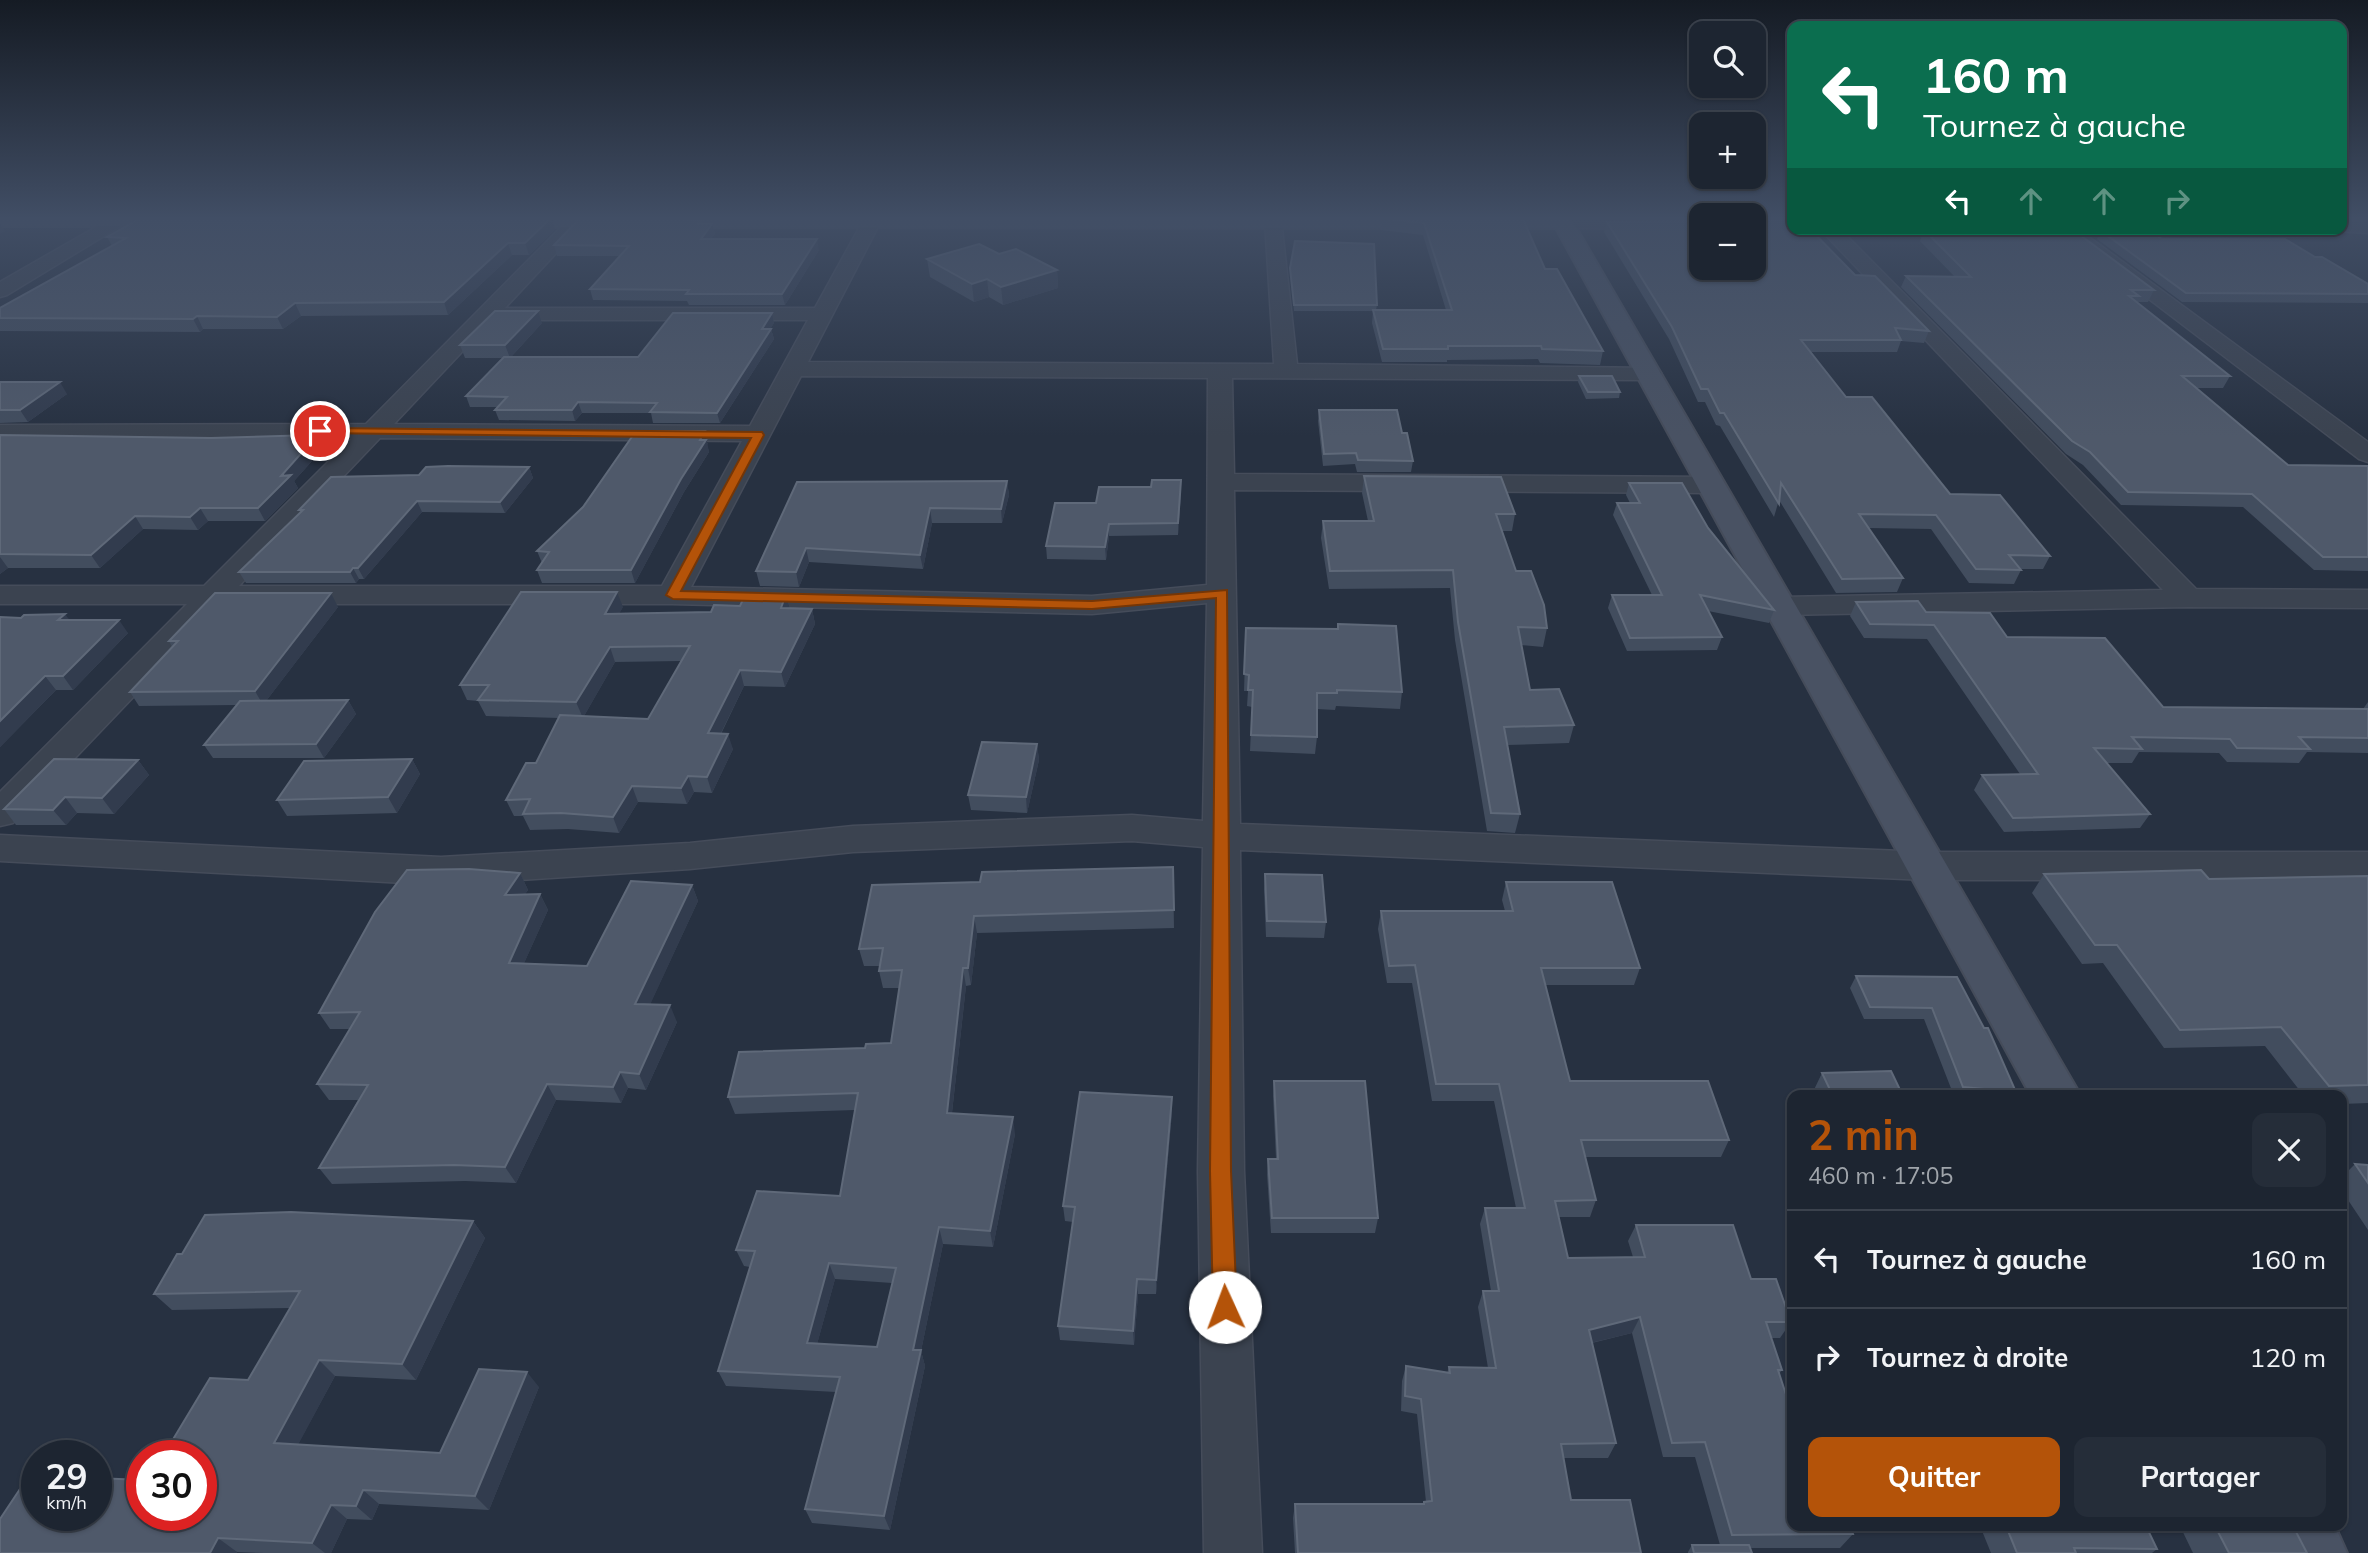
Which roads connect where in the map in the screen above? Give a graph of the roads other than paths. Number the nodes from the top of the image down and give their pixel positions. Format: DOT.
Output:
graph roads {
  1 [pos="509,291"];
  2 [pos="834,291"];
  3 [pos="1279,291"];
  4 [pos="1602,291"];
  5 [pos="1890,291"];
  6 [pos="2150,291"];
  7 [pos="487,314"];
  8 [pos="822,314"];
  9 [pos="793,369"];
  10 [pos="1220,371"];
  11 [pos="1286,372"];
  12 [pos="1648,373"];
  13 [pos="374,431"];
  14 [pos="0,432"];
  15 [pos="758,435"];
  16 [pos="2368,454"];
  17 [pos="1222,482"];
  18 [pos="1712,485"];
  19 [pos="1222,593"];
  20 [pos="0,595"];
  21 [pos="214,595"];
  22 [pos="673,595"];
  23 [pos="2188,598"];
  24 [pos="2368,599"];
  25 [pos="1782,606"];
  26 [pos="0,814"];
  27 [pos="1222,836"];
  28 [pos="0,848"];
  29 [pos="1927,866"];
  30 [pos="2368,866"];
  31 [pos="2054,1090"];
  32 [pos="2303,1531"];
  33 [pos="1233,1553"];
  34 [pos="2315,1553"];
  1 -- 7 [label="street"];
  2 -- 8 [label="street"];
  3 -- 11 [label="street"];
  4 -- 12 [label="street"];
  5 -- 23 [label="street"];
  6 -- 16 [label="street"];
  7 -- 8 [label="street"];
  7 -- 13 [label="street"];
  8 -- 9 [label="street"];
  9 -- 10 [label="street"];
  9 -- 15 [label="street"];
  10 -- 11 [label="street"];
  10 -- 17 [label="street"];
  11 -- 12 [label="street"];
  12 -- 18 [label="street"];
  13 -- 14 [label="street"];
  13 -- 15 [label="street"];
  13 -- 21 [label="street"];
  15 -- 22 [label="street"];
  17 -- 18 [label="street"];
  17 -- 19 [label="street"];
  18 -- 25 [label="street"];
  19 -- 22 [label="street"];
  19 -- 27 [label="street"];
  20 -- 21 [label="street"];
  21 -- 22 [label="street"];
  21 -- 26 [label="street"];
  23 -- 24 [label="street"];
  23 -- 25 [label="street"];
  25 -- 29 [label="street"];
  27 -- 28 [label="street"];
  27 -- 29 [label="street"];
  27 -- 33 [label="street"];
  29 -- 30 [label="street"];
  29 -- 31 [label="street"];
  32 -- 34 [label="street"];
}
